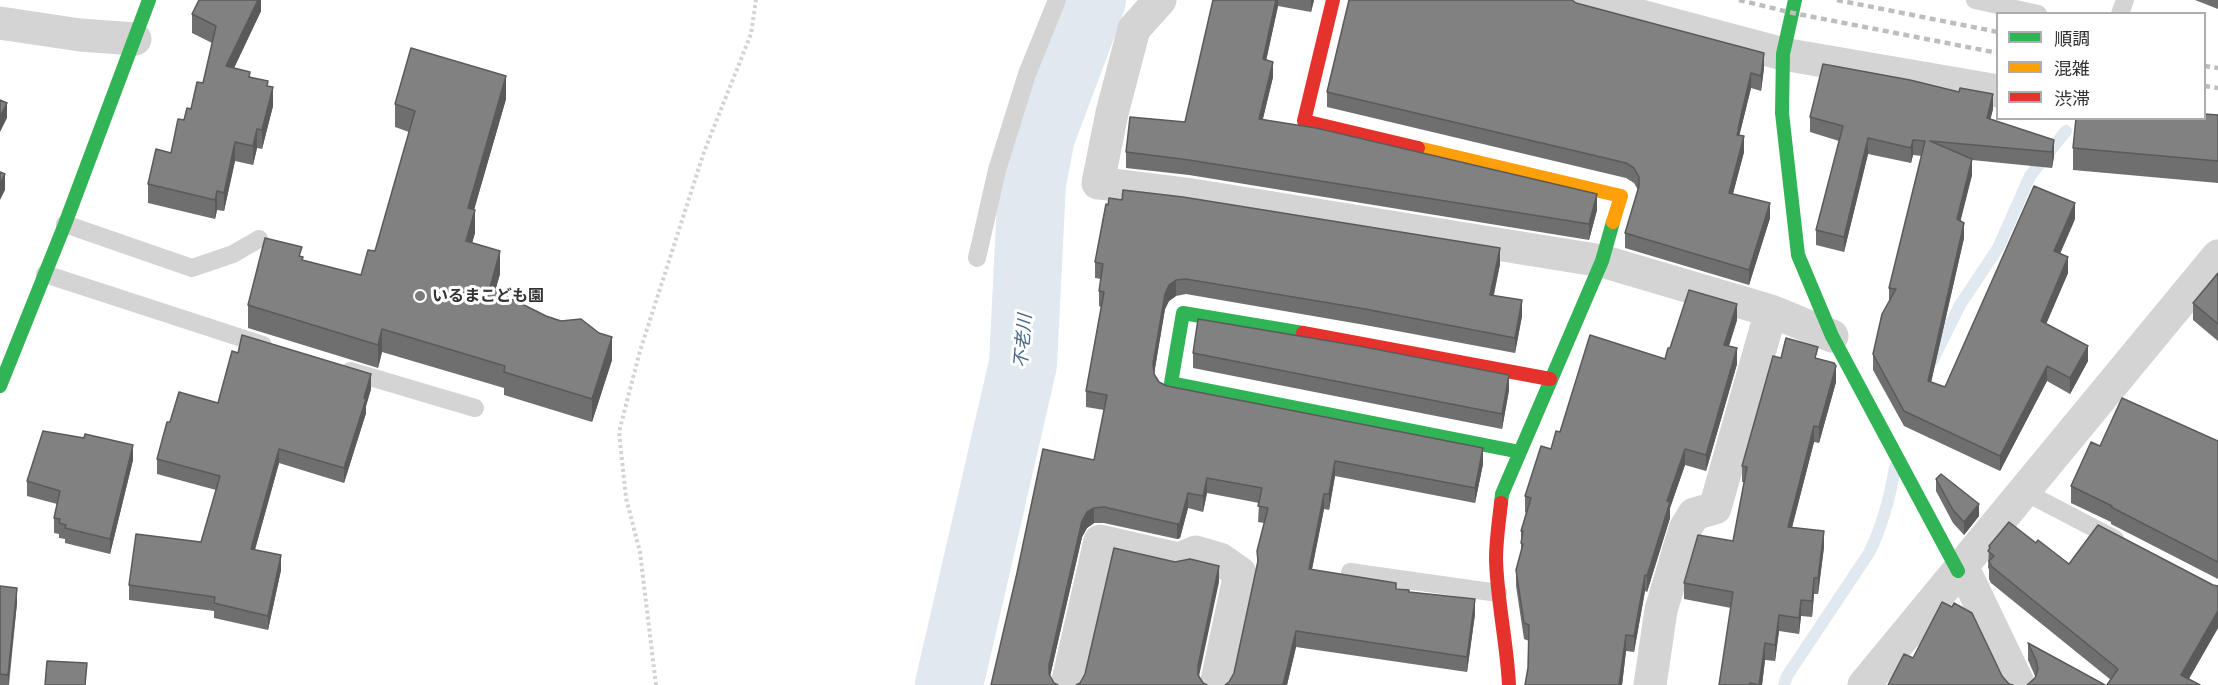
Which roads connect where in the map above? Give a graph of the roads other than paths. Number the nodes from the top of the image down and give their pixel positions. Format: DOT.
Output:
graph roads {
  1 [pos="149,0"];
  2 [pos="1057,0"];
  3 [pos="1160,0"];
  4 [pos="1333,0"];
  5 [pos="1581,0"];
  6 [pos="1796,0"];
  7 [pos="1975,0"];
  8 [pos="2029,12"];
  9 [pos="5,30"];
  10 [pos="135,39"];
  11 [pos="1783,54"];
  12 [pos="1996,91"];
  13 [pos="65,224"];
  14 [pos="259,239"];
  15 [pos="2218,256"];
  16 [pos="977,258"];
  17 [pos="1602,261"];
  18 [pos="45,274"];
  19 [pos="1771,311"];
  20 [pos="1832,336"];
  21 [pos="280,350"];
  22 [pos="335,367"];
  23 [pos="1550,379"];
  24 [pos="0,386"];
  25 [pos="475,408"];
  26 [pos="1520,452"];
  27 [pos="2023,491"];
  28 [pos="2126,544"];
  29 [pos="1960,568"];
  30 [pos="1350,572"];
  31 [pos="1498,592"];
  32 [pos="1067,685"];
  33 [pos="1216,685"];
  34 [pos="1509,685"];
  35 [pos="1650,685"];
  36 [pos="1864,685"];
  37 [pos="2019,685"];
  1 -- 10 [label="street"];
  2 -- 16 [label="lane"];
  3 -- 17 [label="street"];
  4 -- 17 [label="street"];
  5 -- 11 [label="street"];
  6 -- 11 [label="street"];
  7 -- 8 [label="lane"];
  9 -- 10 [label="street"];
  10 -- 13 [label="street"];
  11 -- 12 [label="street"];
  11 -- 20 [label="street"];
  13 -- 14 [label="lane"];
  13 -- 18 [label="street"];
  15 -- 27 [label="street"];
  17 -- 19 [label="street"];
  17 -- 23 [label="street"];
  18 -- 21 [label="lane"];
  18 -- 24 [label="street"];
  19 -- 20 [label="street"];
  19 -- 35 [label="street"];
  20 -- 29 [label="street"];
  22 -- 25 [label="lane"];
  23 -- 26 [label="street"];
  23 -- 26 [label="street"];
  26 -- 31 [label="street"];
  27 -- 28 [label="lane"];
  27 -- 29 [label="street"];
  29 -- 36 [label="street"];
  29 -- 37 [label="street"];
  30 -- 31 [label="lane"];
  31 -- 34 [label="street"];
  32 -- 33 [label="street"];
}
